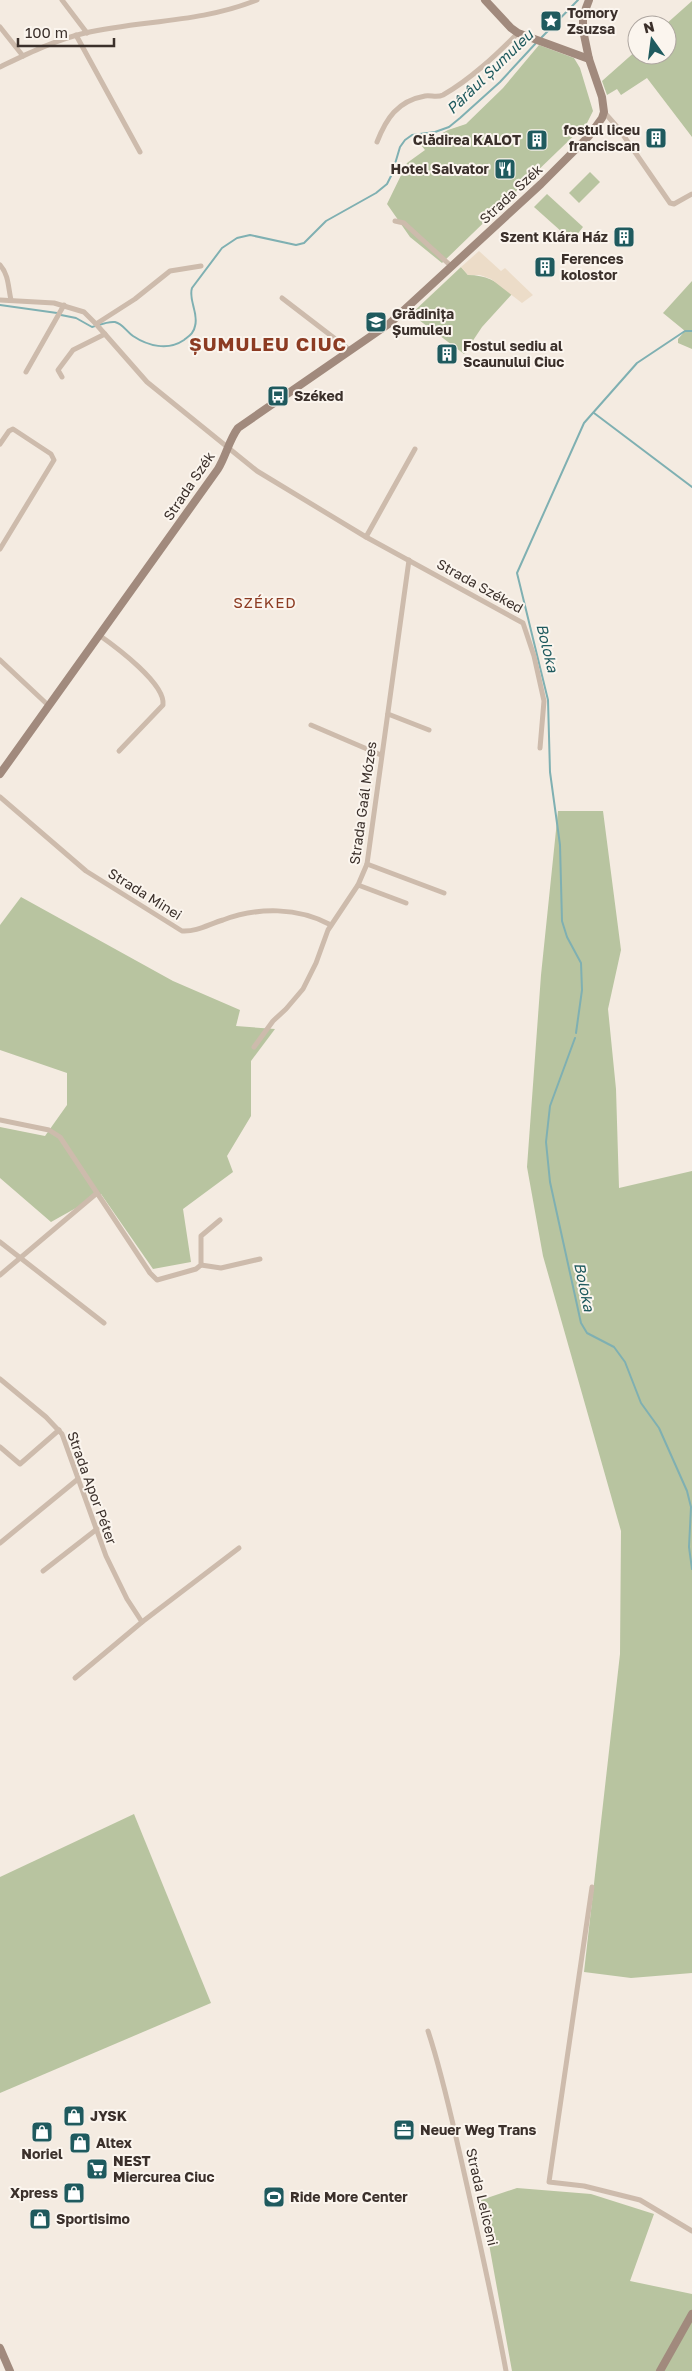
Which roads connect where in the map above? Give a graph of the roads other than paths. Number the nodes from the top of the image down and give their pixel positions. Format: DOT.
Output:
graph roads {
  1 [pos="62,0"];
  2 [pos="72,0"];
  3 [pos="257,0"];
  4 [pos="485,0"];
  5 [pos="589,0"];
  6 [pos="66,6"];
  7 [pos="0,27"];
  8 [pos="87,33"];
  9 [pos="518,33"];
  10 [pos="76,35"];
  11 [pos="22,56"];
  12 [pos="588,59"];
  13 [pos="0,67"];
  14 [pos="604,112"];
  15 [pos="377,142"];
  16 [pos="140,152"];
  17 [pos="692,194"];
  18 [pos="395,221"];
  19 [pos="0,265"];
  20 [pos="200,266"];
  21 [pos="451,266"];
  22 [pos="282,298"];
  23 [pos="0,300"];
  24 [pos="11,300"];
  25 [pos="64,305"];
  26 [pos="96,324"];
  27 [pos="105,334"];
  28 [pos="351,351"];
  29 [pos="26,372"];
  30 [pos="62,377"];
  31 [pos="0,444"];
  32 [pos="415,449"];
  33 [pos="228,450"];
  34 [pos="366,536"];
  35 [pos="0,549"];
  36 [pos="409,560"];
  37 [pos="99,635"];
  38 [pos="0,660"];
  39 [pos="49,706"];
  40 [pos="388,714"];
  41 [pos="311,725"];
  42 [pos="429,730"];
  43 [pos="540,748"];
  44 [pos="119,751"];
  45 [pos="381,755"];
  46 [pos="0,774"];
  47 [pos="0,797"];
  48 [pos="367,864"];
  49 [pos="358,885"];
  50 [pos="444,893"];
  51 [pos="406,903"];
  52 [pos="331,925"];
  53 [pos="254,1047"];
  54 [pos="0,1120"];
  55 [pos="97,1193"];
  56 [pos="220,1220"];
  57 [pos="0,1242"];
  58 [pos="20,1257"];
  59 [pos="260,1259"];
  60 [pos="200,1265"];
  61 [pos="0,1275"];
  62 [pos="104,1323"];
  63 [pos="0,1379"];
  64 [pos="59,1430"];
  65 [pos="0,1447"];
  66 [pos="78,1479"];
  67 [pos="97,1529"];
  68 [pos="0,1543"];
  69 [pos="239,1548"];
  70 [pos="43,1571"];
  71 [pos="142,1622"];
  72 [pos="76,1678"];
  73 [pos="592,1887"];
  74 [pos="428,2030"];
  75 [pos="692,2231"];
  76 [pos="692,2314"];
  77 [pos="0,2348"];
  78 [pos="10,2371"];
  79 [pos="506,2371"];
  80 [pos="660,2371"];
  1 -- 6 [label="street"];
  2 -- 6 [label="street"];
  3 -- 8 [label="street"];
  4 -- 9 [label="street"];
  5 -- 12 [label="street"];
  6 -- 8 [label="street"];
  7 -- 11 [label="street"];
  8 -- 10 [label="street"];
  9 -- 12 [label="street"];
  9 -- 15 [label="street"];
  10 -- 11 [label="street"];
  10 -- 16 [label="street"];
  11 -- 13 [label="street"];
  12 -- 14 [label="street"];
  14 -- 17 [label="street"];
  14 -- 21 [label="street, Strada Szék"];
  18 -- 21 [label="street"];
  19 -- 24 [label="street"];
  20 -- 26 [label="street"];
  21 -- 28 [label="street, Strada Szék"];
  22 -- 28 [label="street"];
  23 -- 24 [label="street, Strada Széked"];
  24 -- 25 [label="street, Strada Széked"];
  25 -- 26 [label="street, Strada Széked"];
  25 -- 29 [label="street"];
  26 -- 27 [label="street, Strada Széked"];
  27 -- 30 [label="street"];
  27 -- 33 [label="street, Strada Széked"];
  28 -- 33 [label="street, Strada Szék"];
  31 -- 35 [label="street"];
  32 -- 34 [label="street"];
  33 -- 34 [label="street, Strada Széked"];
  33 -- 37 [label="street, Strada Szék"];
  34 -- 36 [label="street, Strada Széked"];
  36 -- 40 [label="street, Strada Gaál Mózes"];
  36 -- 43 [label="street, Strada Széked"];
  37 -- 39 [label="street, Strada Szék"];
  37 -- 44 [label="street"];
  38 -- 39 [label="street"];
  39 -- 46 [label="street, Strada Szék"];
  40 -- 42 [label="street"];
  40 -- 45 [label="street, Strada Gaál Mózes"];
  41 -- 45 [label="street"];
  45 -- 48 [label="street, Strada Gaál Mózes"];
  47 -- 52 [label="street, Strada Minei"];
  48 -- 49 [label="street, Strada Gaál Mózes"];
  48 -- 50 [label="street"];
  49 -- 51 [label="street"];
  49 -- 52 [label="street, Strada Gaál Mózes"];
  52 -- 53 [label="street, Strada Gaál Mózes"];
  54 -- 55 [label="street"];
  55 -- 58 [label="street"];
  55 -- 60 [label="street"];
  56 -- 60 [label="street"];
  57 -- 58 [label="street"];
  58 -- 61 [label="street"];
  58 -- 62 [label="street"];
  59 -- 60 [label="street"];
  63 -- 64 [label="street, Strada Apor Péter"];
  64 -- 65 [label="street"];
  64 -- 66 [label="street, Strada Apor Péter"];
  66 -- 67 [label="street, Strada Apor Péter"];
  66 -- 68 [label="street"];
  67 -- 70 [label="street"];
  67 -- 71 [label="street, Strada Apor Péter"];
  69 -- 71 [label="street"];
  71 -- 72 [label="street"];
  73 -- 75 [label="street"];
  74 -- 79 [label="street, Strada Leliceni"];
  76 -- 80 [label="street"];
  77 -- 78 [label="street"];
}
